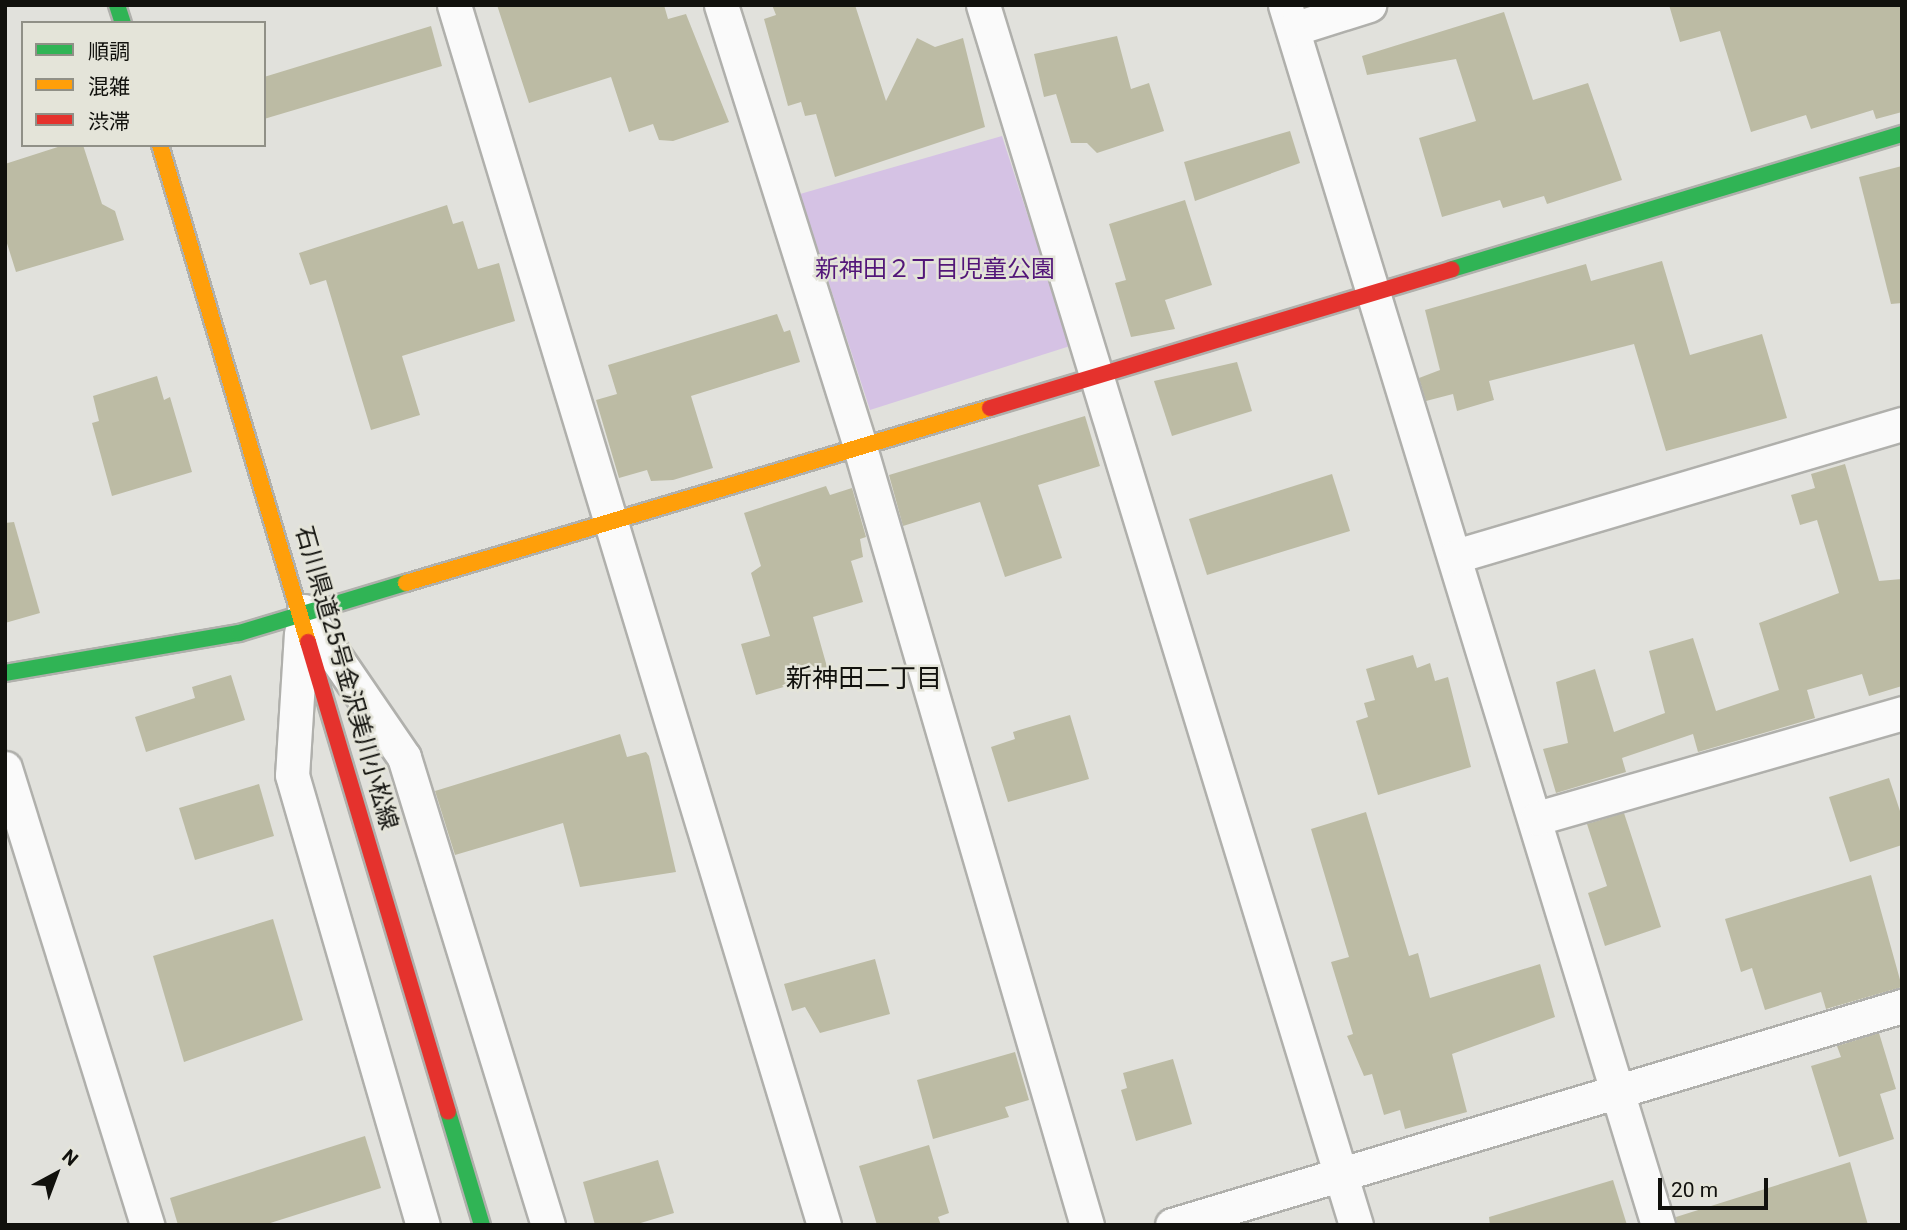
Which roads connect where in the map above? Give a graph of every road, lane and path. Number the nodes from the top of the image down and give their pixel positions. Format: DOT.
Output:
graph roads {
  1 [pos="454,5"];
  2 [pos="721,5"];
  3 [pos="983,5"];
  4 [pos="1368,5"];
  5 [pos="1289,17"];
  6 [pos="1902,134"];
  7 [pos="161,147"];
  8 [pos="1373,291"];
  9 [pos="1095,374"];
  10 [pos="1902,424"];
  11 [pos="859,444"];
  12 [pos="610,518"];
  13 [pos="1456,556"];
  14 [pos="303,609"];
  15 [pos="5,673"];
  16 [pos="1902,713"];
  17 [pos="5,768"];
  18 [pos="1536,818"];
  19 [pos="1902,1006"];
  20 [pos="1620,1089"];
  21 [pos="1340,1174"];
  22 [pos="147,1225"];
  23 [pos="423,1225"];
  24 [pos="482,1225"];
  25 [pos="548,1225"];
  26 [pos="824,1225"];
  27 [pos="1087,1225"];
  28 [pos="1172,1225"];
  29 [pos="1356,1225"];
  30 [pos="1658,1225"];
  1 -- 12 [label="street"];
  2 -- 11 [label="street"];
  3 -- 9 [label="street"];
  4 -- 5 [label="street"];
  5 -- 8 [label="street"];
  6 -- 8 [label="street"];
  7 -- 14 [label="street, 石川県道25号金沢美川小松線"];
  8 -- 9 [label="street"];
  8 -- 13 [label="street"];
  9 -- 11 [label="street"];
  9 -- 21 [label="street"];
  10 -- 13 [label="street"];
  11 -- 12 [label="street"];
  11 -- 27 [label="street"];
  12 -- 14 [label="street"];
  12 -- 26 [label="street"];
  13 -- 18 [label="street"];
  14 -- 15 [label="street"];
  14 -- 23 [label="street"];
  14 -- 24 [label="street, 石川県道25号金沢美川小松線"];
  14 -- 25 [label="street"];
  16 -- 18 [label="street"];
  17 -- 22 [label="street"];
  18 -- 20 [label="street"];
  19 -- 20 [label="street"];
  20 -- 21 [label="street"];
  20 -- 30 [label="street"];
  21 -- 28 [label="street"];
  21 -- 29 [label="street"];
}
